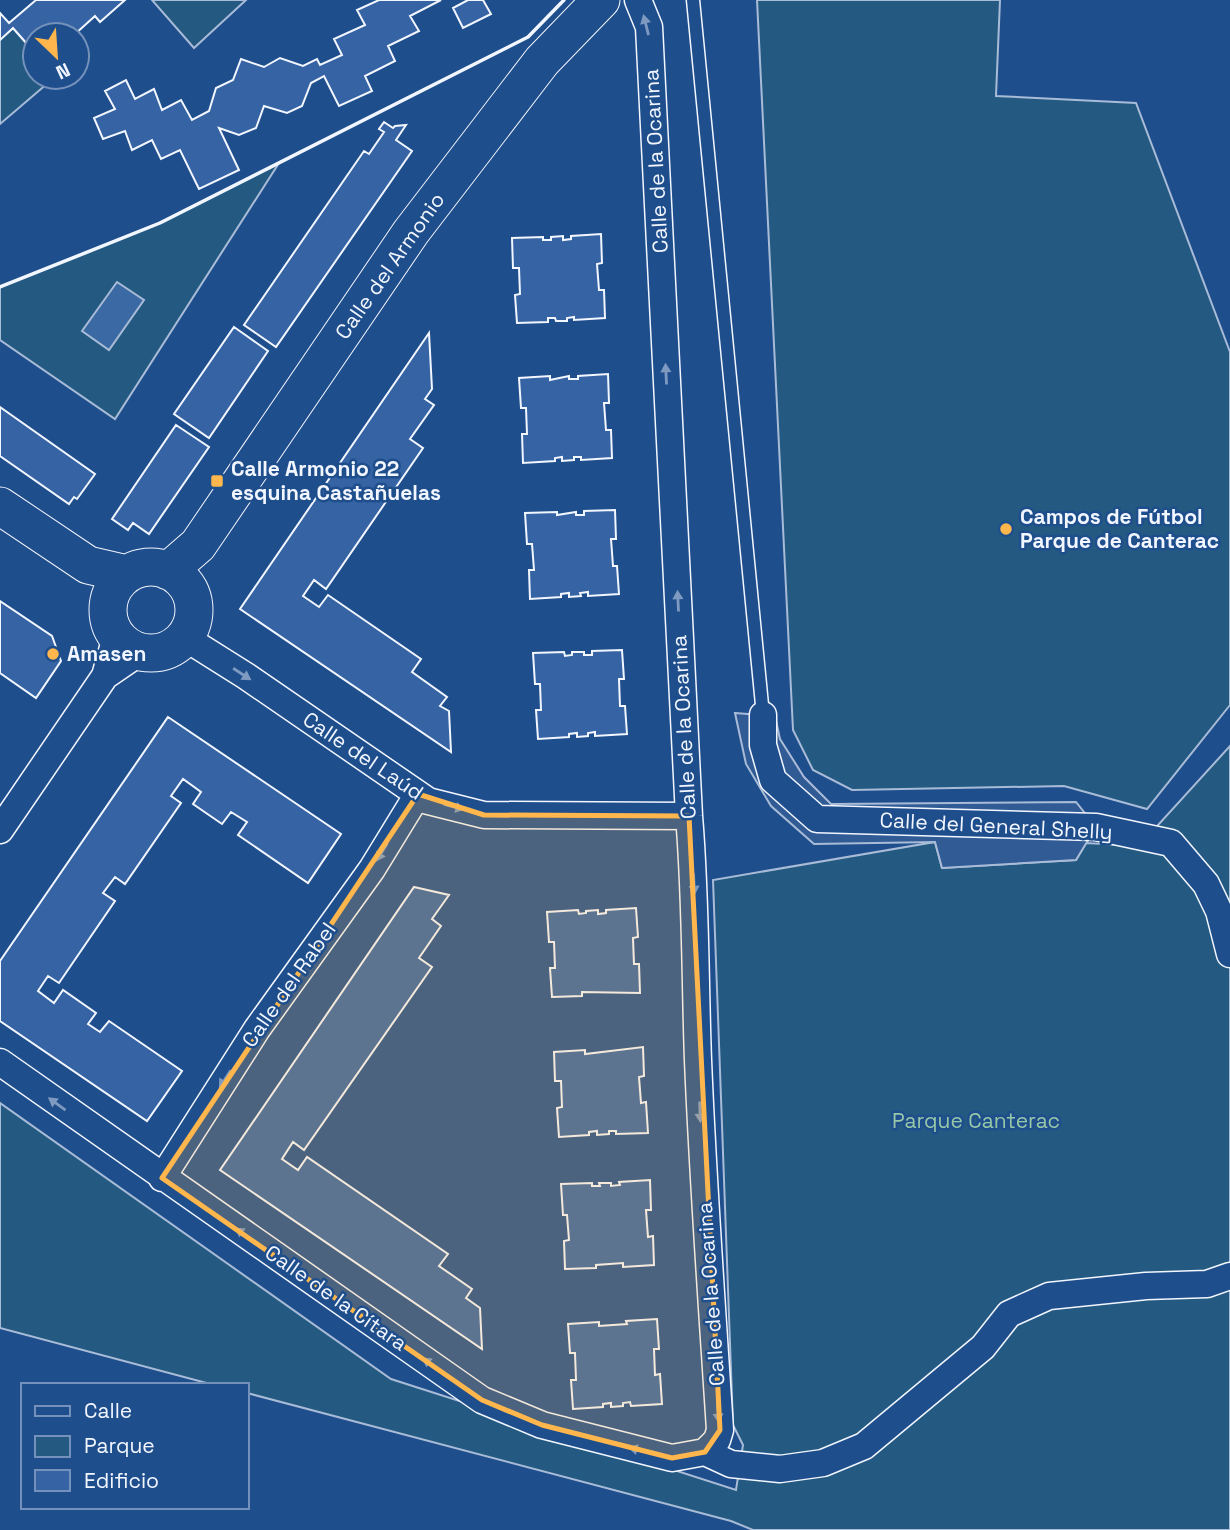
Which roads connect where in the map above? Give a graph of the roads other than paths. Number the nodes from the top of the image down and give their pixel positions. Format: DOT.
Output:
graph roads {
  1 [pos="601,0"];
  2 [pos="638,0"];
  3 [pos="692,0"];
  4 [pos="0,506"];
  5 [pos="178,579"];
  6 [pos="123,617"];
  7 [pos="184,637"];
  8 [pos="763,715"];
  9 [pos="418,794"];
  10 [pos="689,816"];
  11 [pos="0,830"];
  12 [pos="1230,954"];
  13 [pos="0,1062"];
  14 [pos="162,1178"];
  15 [pos="1230,1276"];
  16 [pos="705,1452"];
  1 -- 5 [label="street, Calle del Armonio"];
  10 -- 2 [label="street, Calle de la Ocarina, one-way"];
  3 -- 8 [label="lane"];
  4 -- 6 [label="street"];
  5 -- 6 [label="street"];
  5 -- 7 [label="street"];
  6 -- 7 [label="street"];
  6 -- 11 [label="street"];
  7 -- 9 [label="street, Calle del Laúd, one-way"];
  8 -- 12 [label="street, Calle del General Shelly"];
  9 -- 10 [label="street, Calle del Laúd, one-way"];
  9 -- 14 [label="street, Calle del Rabel, one-way"];
  10 -- 16 [label="street, Calle de la Ocarina, one-way"];
  14 -- 13 [label="street, Calle de la Cítara, one-way"];
  16 -- 14 [label="street, Calle de la Cítara, one-way"];
  15 -- 16 [label="street"];
}
